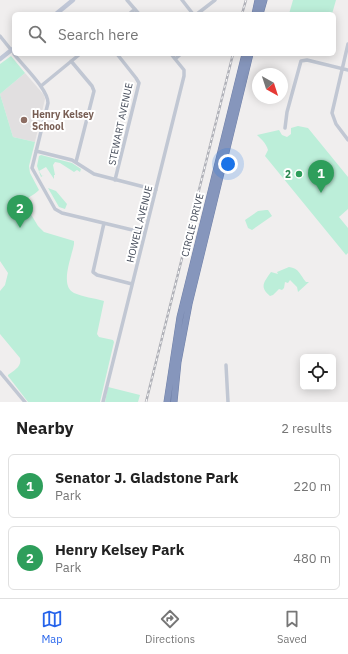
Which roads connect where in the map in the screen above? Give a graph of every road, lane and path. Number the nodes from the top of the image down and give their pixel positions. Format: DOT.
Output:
graph roads {
  1 [pos="73,0"];
  2 [pos="127,0"];
  3 [pos="182,0"];
  4 [pos="215,0"];
  5 [pos="258,0"];
  6 [pos="264,0"];
  7 [pos="135,10"];
  8 [pos="58,12"];
  9 [pos="132,12"];
  10 [pos="191,12"];
  11 [pos="200,12"];
  12 [pos="255,12"];
  13 [pos="261,12"];
  14 [pos="0,36"];
  15 [pos="348,44"];
  16 [pos="12,50"];
  17 [pos="12,52"];
  18 [pos="17,56"];
  19 [pos="77,56"];
  20 [pos="119,56"];
  21 [pos="178,56"];
  22 [pos="245,56"];
  23 [pos="250,56"];
  24 [pos="175,58"];
  25 [pos="0,59"];
  26 [pos="71,61"];
  27 [pos="342,68"];
  28 [pos="348,70"];
  29 [pos="41,86"];
  30 [pos="285,128"];
  31 [pos="348,140"];
  32 [pos="36,151"];
  33 [pos="76,162"];
  34 [pos="115,180"];
  35 [pos="156,190"];
  36 [pos="104,223"];
  37 [pos="145,233"];
  38 [pos="132,284"];
  39 [pos="226,365"];
  40 [pos="0,372"];
  41 [pos="25,402"];
  42 [pos="103,402"];
  43 [pos="167,402"];
  44 [pos="174,402"];
  45 [pos="228,402"];
  1 -- 8 [label="main road"];
  2 -- 7 [label="street"];
  3 -- 10 [label="street"];
  4 -- 11 [label="street"];
  5 -- 12 [label="highway"];
  6 -- 13 [label="highway"];
  7 -- 9 [label="street"];
  14 -- 16 [label="street"];
  15 -- 27 [label="street"];
  17 -- 25 [label="main road"];
  18 -- 29 [label="street"];
  19 -- 26 [label="street"];
  20 -- 34 [label="street, STEWART AVENUE"];
  21 -- 24 [label="street"];
  22 -- 43 [label="highway, CIRCLE DRIVE"];
  23 -- 44 [label="highway, CIRCLE DRIVE"];
  24 -- 35 [label="street, HOWELL AVENUE"];
  26 -- 29 [label="street"];
  26 -- 33 [label="street"];
  27 -- 28 [label="street"];
  27 -- 30 [label="street"];
  27 -- 31 [label="street"];
  29 -- 32 [label="street"];
  32 -- 33 [label="street"];
  32 -- 36 [label="street"];
  33 -- 34 [label="street"];
  34 -- 35 [label="street"];
  35 -- 37 [label="street, HOWELL AVENUE"];
  36 -- 37 [label="street"];
  36 -- 38 [label="street"];
  37 -- 38 [label="street, HOWELL AVENUE"];
  38 -- 42 [label="street, HOWELL AVENUE"];
  39 -- 45 [label="street"];
  40 -- 41 [label="street"];
}
